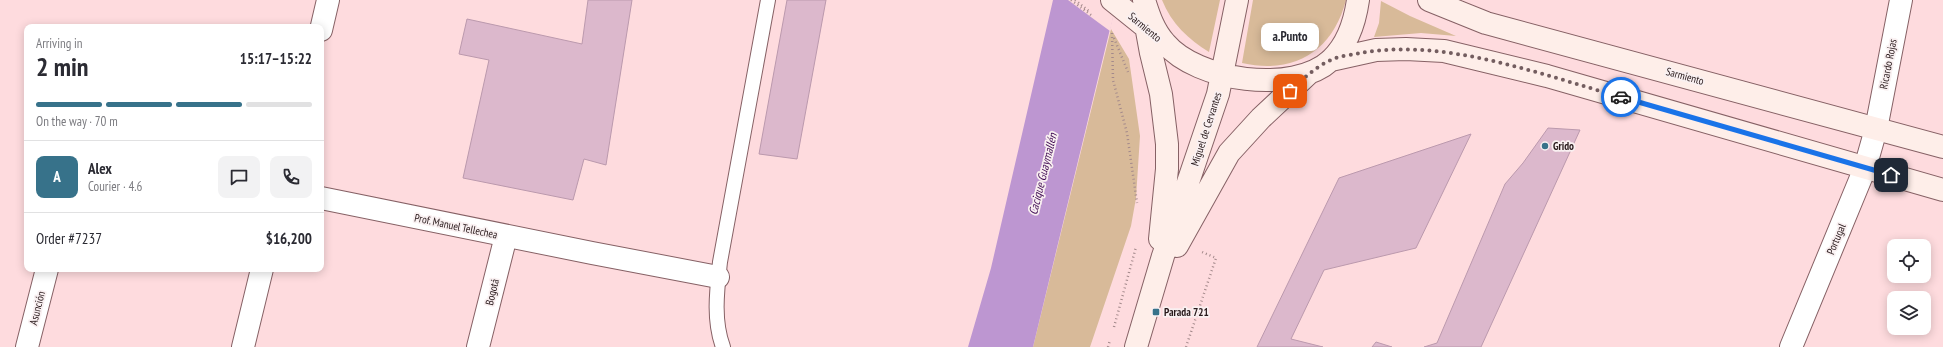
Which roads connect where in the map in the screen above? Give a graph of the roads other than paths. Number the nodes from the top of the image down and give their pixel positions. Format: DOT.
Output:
graph roads {
  1 [pos="328,0"];
  2 [pos="768,0"];
  3 [pos="1237,0"];
  4 [pos="1358,0"];
  5 [pos="1900,0"];
  6 [pos="1432,1"];
  7 [pos="1125,3"];
  8 [pos="322,24"];
  9 [pos="1158,48"];
  10 [pos="1331,60"];
  11 [pos="1309,73"];
  12 [pos="1223,74"];
  13 [pos="1876,129"];
  14 [pos="1943,147"];
  15 [pos="1866,168"];
  16 [pos="1943,190"];
  17 [pos="324,199"];
  18 [pos="506,236"];
  19 [pos="1163,256"];
  20 [pos="46,272"];
  21 [pos="261,272"];
  22 [pos="718,277"];
  23 [pos="27,347"];
  24 [pos="243,347"];
  25 [pos="478,347"];
  26 [pos="723,347"];
  27 [pos="1136,347"];
  28 [pos="1791,347"];
  1 -- 8 [label="street"];
  2 -- 22 [label="lane"];
  3 -- 12 [label="main road, Miguel de Cervantes"];
  4 -- 10 [label="main road"];
  5 -- 13 [label="street, Ricardo Rojas"];
  6 -- 13 [label="main road, Sarmiento"];
  7 -- 9 [label="main road, Sarmiento"];
  7 -- 9 [label="main road, Sarmiento"];
  9 -- 12 [label="main road"];
  9 -- 19 [label="main road, Miguel de Cervantes"];
  10 -- 11 [label="main road"];
  10 -- 15 [label="main road"];
  11 -- 12 [label="main road"];
  11 -- 19 [label="main road"];
  12 -- 19 [label="main road, Miguel de Cervantes"];
  13 -- 14 [label="main road, Sarmiento"];
  13 -- 15 [label="street, Portugal"];
  15 -- 16 [label="main road"];
  15 -- 28 [label="street, Portugal"];
  17 -- 18 [label="street, Prof. Manuel Tellechea"];
  18 -- 22 [label="street, Prof. Manuel Tellechea"];
  18 -- 25 [label="street, Bogotá"];
  19 -- 27 [label="main road, Miguel de Cervantes"];
  20 -- 23 [label="street, Asunción"];
  21 -- 24 [label="street"];
  22 -- 26 [label="lane"];
}
